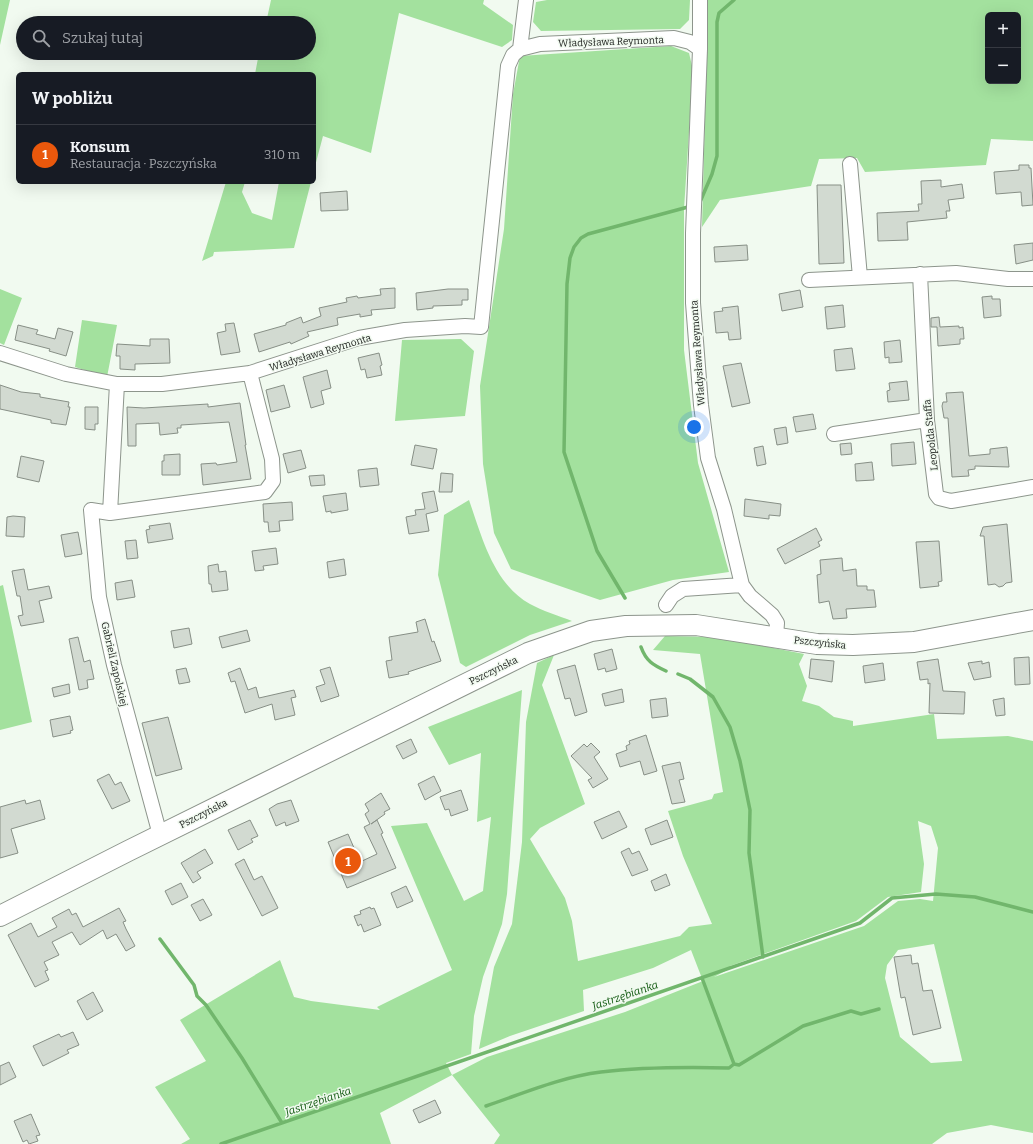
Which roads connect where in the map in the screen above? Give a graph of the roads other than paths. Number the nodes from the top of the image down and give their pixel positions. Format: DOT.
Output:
graph roads {
  1 [pos="526,0"];
  2 [pos="700,0"];
  3 [pos="520,49"];
  4 [pos="700,49"];
  5 [pos="850,164"];
  6 [pos="920,274"];
  7 [pos="860,277"];
  8 [pos="1033,278"];
  9 [pos="809,280"];
  10 [pos="0,353"];
  11 [pos="250,373"];
  12 [pos="117,384"];
  13 [pos="927,420"];
  14 [pos="834,434"];
  15 [pos="1033,487"];
  16 [pos="110,514"];
  17 [pos="742,585"];
  18 [pos="666,605"];
  19 [pos="1033,620"];
  20 [pos="776,637"];
  21 [pos="160,835"];
  22 [pos="0,916"];
  1 -- 3 [label="street, Władysława Reymonta"];
  2 -- 4 [label="street, Władysława Reymonta"];
  3 -- 4 [label="street, Władysława Reymonta"];
  3 -- 11 [label="street, Władysława Reymonta"];
  4 -- 17 [label="street, Władysława Reymonta"];
  5 -- 7 [label="street"];
  6 -- 7 [label="street"];
  6 -- 8 [label="street"];
  6 -- 13 [label="street, Leopolda Staffa"];
  7 -- 9 [label="street"];
  10 -- 12 [label="street, Władysława Reymonta"];
  11 -- 12 [label="street, Władysława Reymonta"];
  11 -- 16 [label="street, Gabrieli Zapolskiej"];
  12 -- 16 [label="street"];
  13 -- 14 [label="street"];
  13 -- 15 [label="street, Leopolda Staffa"];
  16 -- 21 [label="street, Gabrieli Zapolskiej"];
  17 -- 18 [label="street"];
  17 -- 20 [label="street, Władysława Reymonta"];
  19 -- 20 [label="street, Pszczyńska"];
  20 -- 21 [label="street, Pszczyńska"];
  21 -- 22 [label="street, Pszczyńska"];
}
